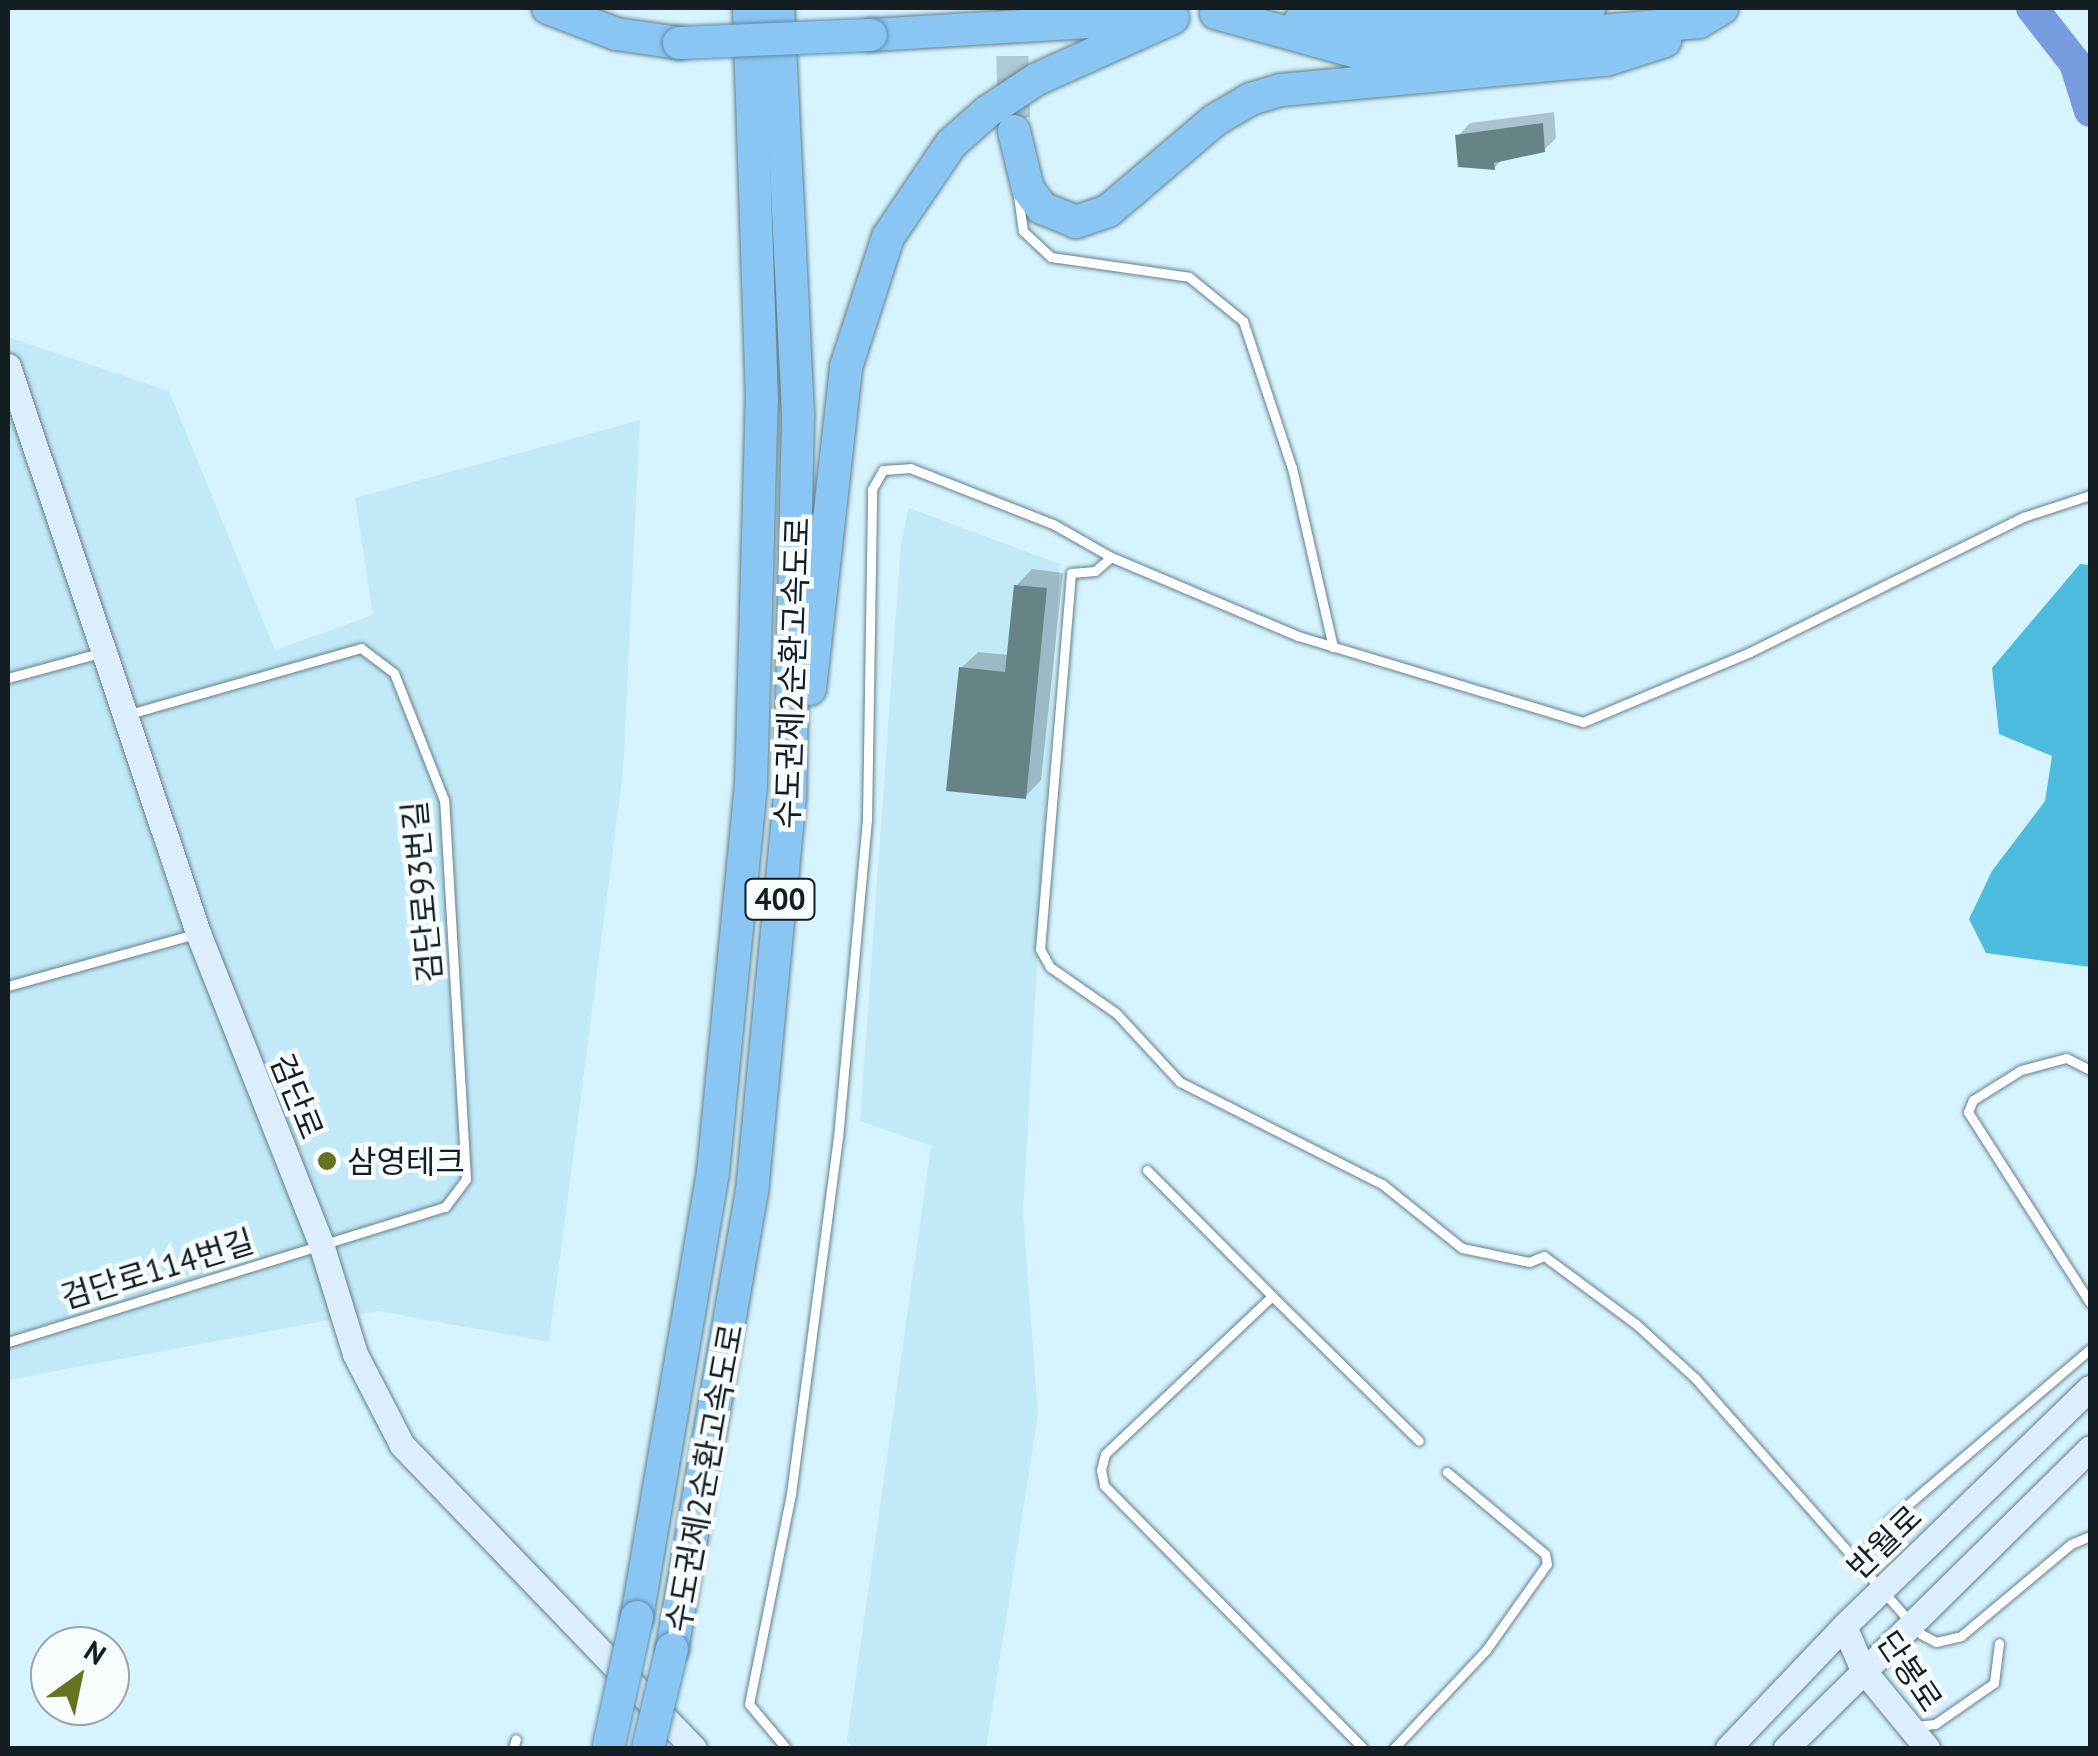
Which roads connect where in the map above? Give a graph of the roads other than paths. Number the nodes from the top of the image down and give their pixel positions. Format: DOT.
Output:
graph roads {
  1 [pos="548,8"];
  2 [pos="603,8"];
  3 [pos="748,8"];
  4 [pos="778,8"];
  5 [pos="938,8"];
  6 [pos="1273,8"];
  7 [pos="1419,8"];
  8 [pos="1589,8"];
  9 [pos="1714,12"];
  10 [pos="1216,13"];
  11 [pos="1173,18"];
  12 [pos="871,23"];
  13 [pos="680,32"];
  14 [pos="1665,42"];
  15 [pos="1016,145"];
  16 [pos="8,366"];
  17 [pos="2090,495"];
  18 [pos="1111,557"];
  19 [pos="1333,647"];
  20 [pos="100,653"];
  21 [pos="8,678"];
  22 [pos="122,716"];
  23 [pos="790,796"];
  24 [pos="198,934"];
  25 [pos="8,986"];
  26 [pos="2090,1070"];
  27 [pos="1147,1170"];
  28 [pos="320,1244"];
  29 [pos="1272,1296"];
  30 [pos="2090,1303"];
  31 [pos="8,1342"];
  32 [pos="2090,1349"];
  33 [pos="2090,1388"];
  34 [pos="1419,1440"];
  35 [pos="2090,1448"];
  36 [pos="1448,1472"];
  37 [pos="2090,1536"];
  38 [pos="1866,1568"];
  39 [pos="1883,1588"];
  40 [pos="1911,1623"];
  41 [pos="1844,1626"];
  42 [pos="2000,1643"];
  43 [pos="1862,1670"];
  44 [pos="1899,1721"];
  45 [pos="608,1746"];
  46 [pos="648,1748"];
  47 [pos="694,1748"];
  48 [pos="786,1748"];
  49 [pos="1363,1748"];
  50 [pos="1394,1748"];
  51 [pos="1728,1748"];
  52 [pos="1786,1748"];
  53 [pos="1926,1748"];
  1 -- 13 [label="highway"];
  2 -- 13 [label="highway"];
  3 -- 45 [label="highway, 수도권제2순환고속도로 / 400, bridge"];
  4 -- 23 [label="highway, 수도권제2순환고속도로 / 400"];
  5 -- 12 [label="highway"];
  6 -- 10 [label="highway"];
  7 -- 10 [label="highway"];
  8 -- 10 [label="highway"];
  9 -- 10 [label="highway"];
  9 -- 14 [label="highway"];
  10 -- 11 [label="highway"];
  10 -- 14 [label="highway"];
  11 -- 12 [label="highway"];
  11 -- 23 [label="highway"];
  12 -- 13 [label="highway, bridge"];
  14 -- 15 [label="highway"];
  15 -- 19 [label="lane"];
  16 -- 20 [label="main road, 검단로"];
  17 -- 19 [label="lane"];
  18 -- 19 [label="lane"];
  18 -- 38 [label="lane"];
  18 -- 48 [label="lane"];
  20 -- 21 [label="lane"];
  20 -- 22 [label="main road, 검단로"];
  22 -- 24 [label="main road, 검단로"];
  22 -- 28 [label="lane, 검단로93번길"];
  23 -- 46 [label="highway, 수도권제2순환고속도로 / 400, bridge"];
  24 -- 25 [label="lane"];
  24 -- 28 [label="main road, 검단로"];
  26 -- 30 [label="lane"];
  27 -- 29 [label="lane"];
  28 -- 31 [label="lane, 검단로114번길"];
  28 -- 47 [label="main road, 검단로"];
  29 -- 34 [label="lane"];
  29 -- 49 [label="lane"];
  32 -- 38 [label="lane"];
  33 -- 39 [label="main road, 반월로"];
  35 -- 40 [label="main road"];
  36 -- 50 [label="lane"];
  37 -- 40 [label="lane"];
  38 -- 39 [label="lane"];
  39 -- 40 [label="lane"];
  39 -- 41 [label="main road, 반월로"];
  40 -- 43 [label="main road"];
  41 -- 43 [label="main road, 단봉로"];
  41 -- 51 [label="main road, 반월로"];
  42 -- 44 [label="lane"];
  43 -- 44 [label="main road, 단봉로"];
  43 -- 52 [label="main road"];
  44 -- 53 [label="main road, 단봉로"];
}
